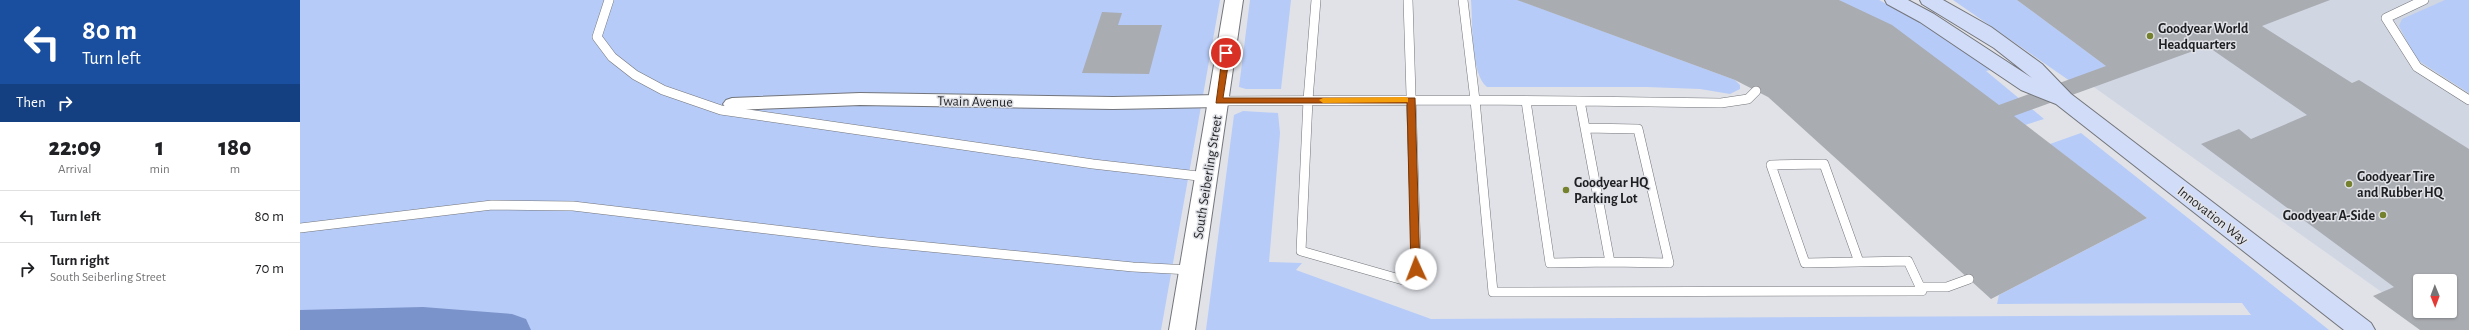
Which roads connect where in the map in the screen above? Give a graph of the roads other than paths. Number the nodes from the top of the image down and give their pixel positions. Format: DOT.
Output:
graph roads {
  1 [pos="609,0"];
  2 [pos="1234,0"];
  3 [pos="1316,0"];
  4 [pos="1408,0"];
  5 [pos="1463,0"];
  6 [pos="1894,0"];
  7 [pos="1929,0"];
  8 [pos="2424,0"];
  9 [pos="1756,91"];
  10 [pos="2064,99"];
  11 [pos="1219,100"];
  12 [pos="1308,100"];
  13 [pos="1412,100"];
  14 [pos="1475,100"];
  15 [pos="1526,100"];
  16 [pos="2469,100"];
  17 [pos="1580,101"];
  18 [pos="732,104"];
  19 [pos="1585,128"];
  20 [pos="1207,177"];
  21 [pos="300,228"];
  22 [pos="1610,262"];
  23 [pos="1859,262"];
  24 [pos="1192,270"];
  25 [pos="1969,278"];
  26 [pos="1921,287"];
  27 [pos="1183,324"];
  28 [pos="2362,330"];
  1 -- 20 [label="lane"];
  2 -- 11 [label="street, South Seiberling Street"];
  3 -- 12 [label="lane"];
  4 -- 13 [label="lane"];
  5 -- 14 [label="lane"];
  6 -- 10 [label="main road, Innovation Way"];
  7 -- 10 [label="main road, Innovation Way"];
  8 -- 16 [label="lane"];
  9 -- 17 [label="lane"];
  10 -- 28 [label="main road, Innovation Way"];
  11 -- 12 [label="lane"];
  11 -- 18 [label="street, Twain Avenue"];
  11 -- 20 [label="street, South Seiberling Street"];
  12 -- 13 [label="lane"];
  12 -- 13 [label="lane"];
  13 -- 14 [label="lane"];
  14 -- 15 [label="lane"];
  14 -- 26 [label="lane"];
  15 -- 17 [label="lane"];
  15 -- 22 [label="lane"];
  17 -- 19 [label="lane"];
  19 -- 22 [label="lane"];
  19 -- 22 [label="lane"];
  20 -- 24 [label="street, South Seiberling Street"];
  21 -- 24 [label="lane"];
  23 -- 23 [label="lane"];
  23 -- 26 [label="lane"];
  24 -- 27 [label="street, South Seiberling Street"];
  25 -- 26 [label="lane"];
}
